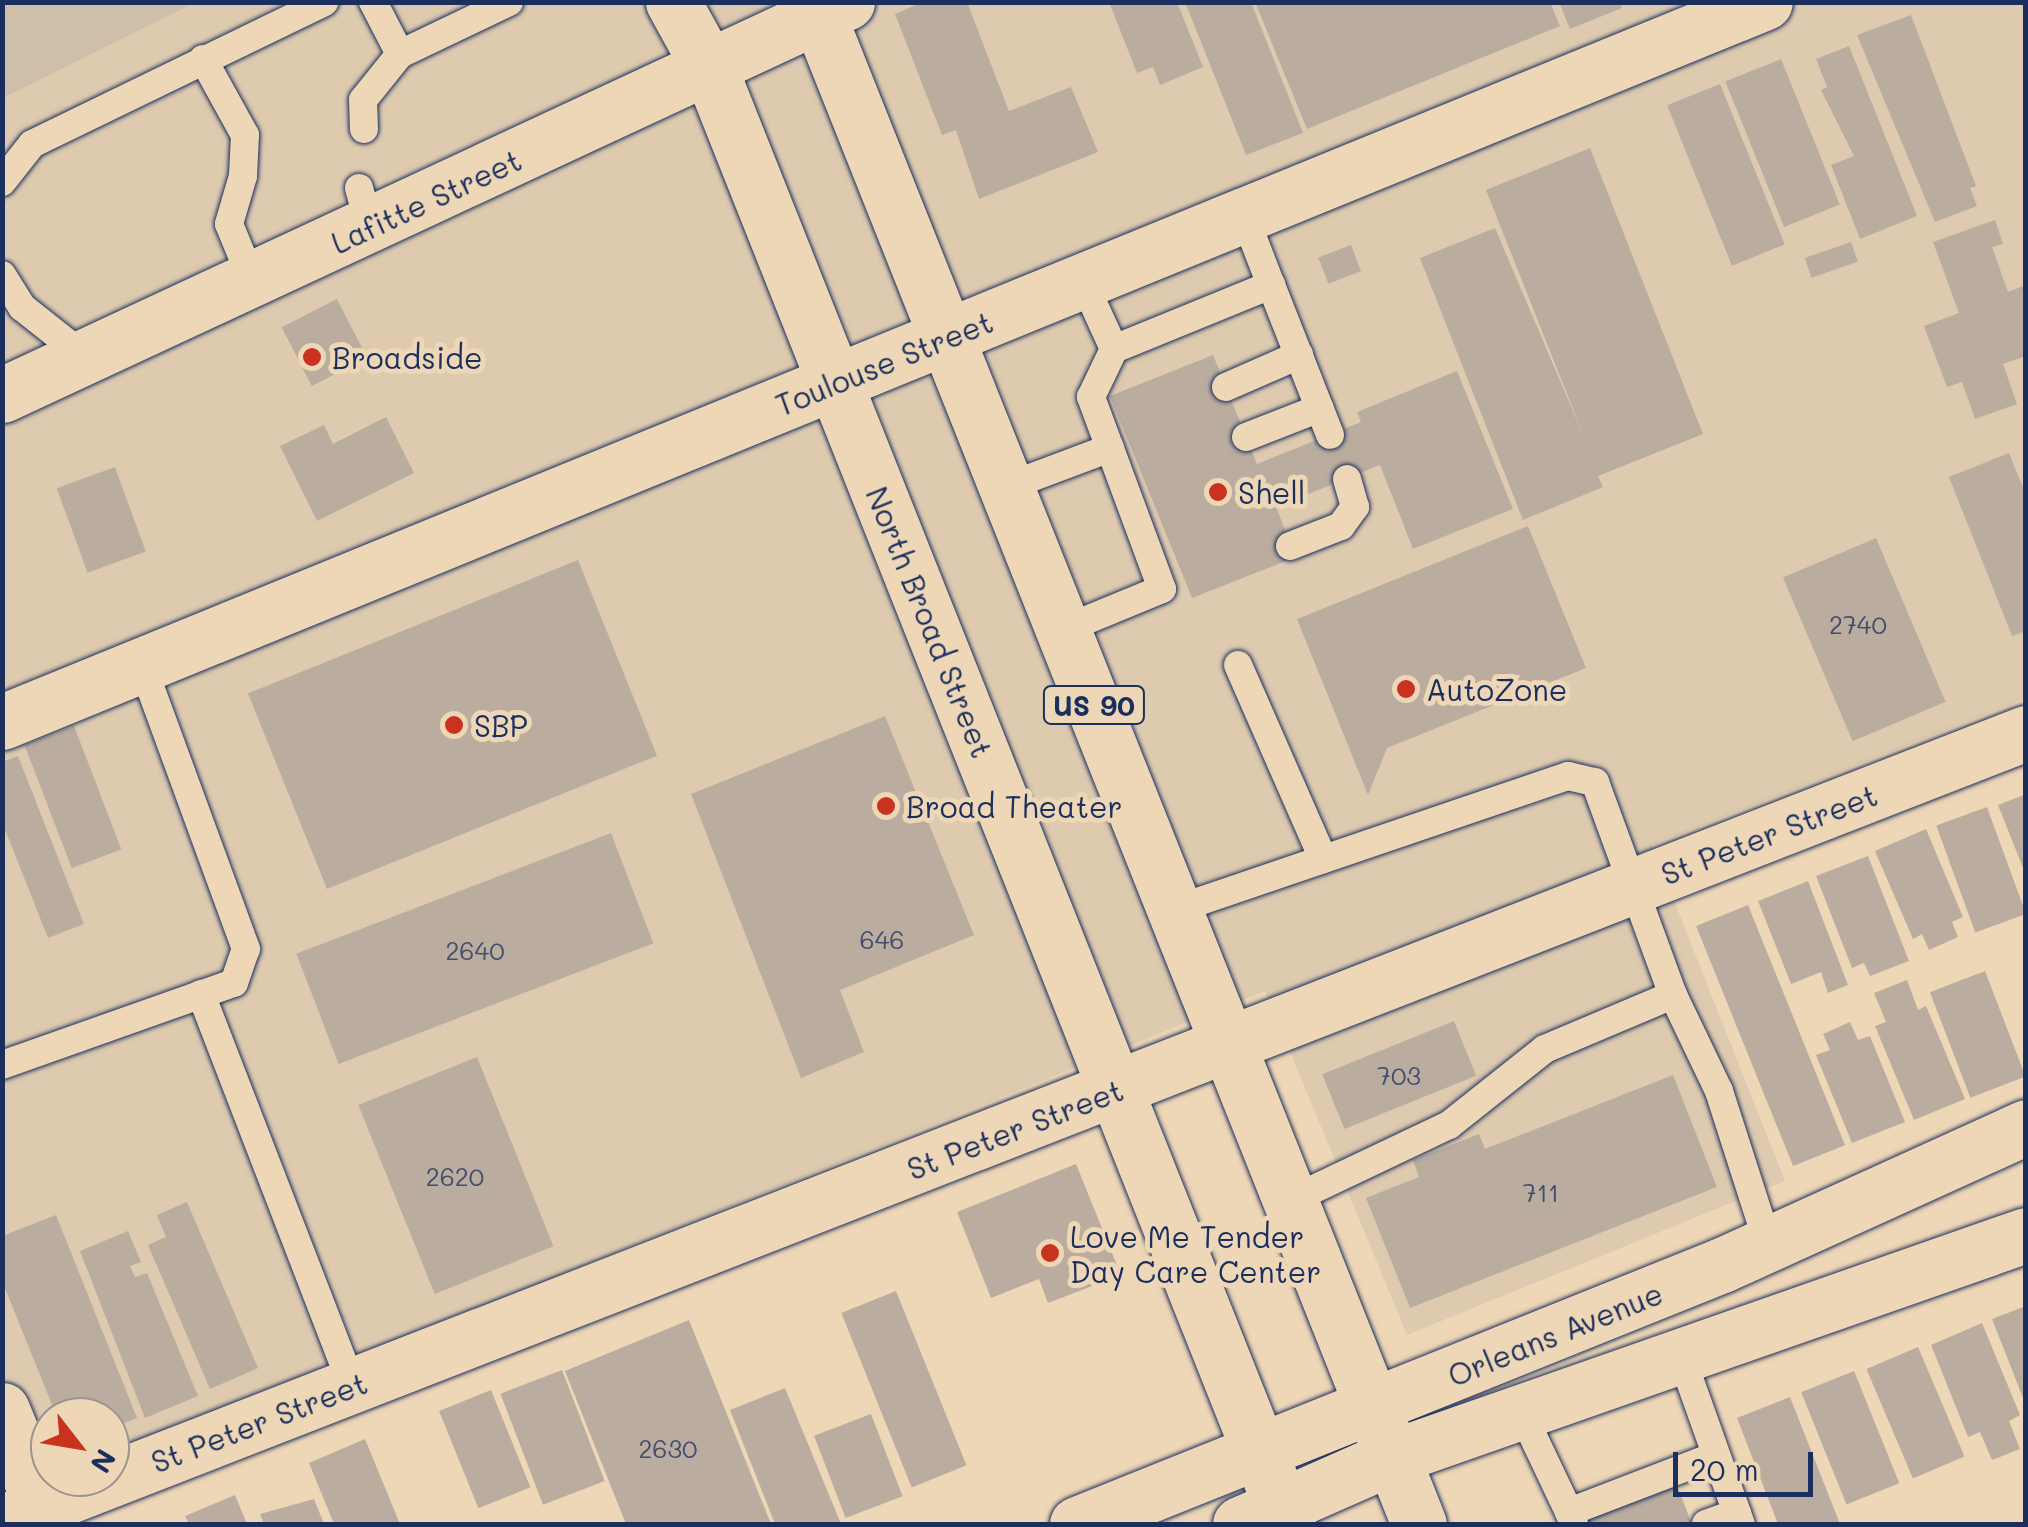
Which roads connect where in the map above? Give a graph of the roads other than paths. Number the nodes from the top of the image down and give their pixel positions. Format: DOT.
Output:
graph roads {
  1 [pos="324,2"];
  2 [pos="373,2"];
  3 [pos="509,2"];
  4 [pos="673,2"];
  5 [pos="1765,2"];
  6 [pos="826,7"];
  7 [pos="400,54"];
  8 [pos="203,60"];
  9 [pos="710,69"];
  10 [pos="364,129"];
  11 [pos="2,182"];
  12 [pos="1244,215"];
  13 [pos="2,275"];
  14 [pos="252,280"];
  15 [pos="1083,281"];
  16 [pos="1272,285"];
  17 [pos="950,335"];
  18 [pos="1114,349"];
  19 [pos="1299,355"];
  20 [pos="85,356"];
  21 [pos="834,382"];
  22 [pos="1226,386"];
  23 [pos="2,395"];
  24 [pos="1112,436"];
  25 [pos="1246,437"];
  26 [pos="1347,478"];
  27 [pos="1009,486"];
  28 [pos="1290,546"];
  29 [pos="1065,629"];
  30 [pos="142,665"];
  31 [pos="1238,666"];
  32 [pos="2,722"];
  33 [pos="2026,733"];
  34 [pos="1323,860"];
  35 [pos="1634,887"];
  36 [pos="1174,910"];
  37 [pos="201,994"];
  38 [pos="1673,995"];
  39 [pos="1228,1047"];
  40 [pos="2,1065"];
  41 [pos="1119,1089"];
  42 [pos="2026,1127"];
  43 [pos="1291,1200"];
  44 [pos="2026,1235"];
  45 [pos="1768,1244"];
  46 [pos="1680,1353"];
  47 [pos="352,1386"];
  48 [pos="2,1410"];
  49 [pos="1521,1411"];
  50 [pos="1383,1434"];
  51 [pos="1260,1452"];
  52 [pos="1714,1456"];
  53 [pos="31,1517"];
  54 [pos="1571,1518"];
  55 [pos="1270,1519"];
  56 [pos="1739,1519"];
  57 [pos="1077,1524"];
  58 [pos="1419,1524"];
  59 [pos="1706,1524"];
  1 -- 8 [label="lane"];
  2 -- 7 [label="lane"];
  3 -- 7 [label="lane"];
  4 -- 9 [label="street, North Broad Street"];
  5 -- 12 [label="street, Toulouse Street"];
  6 -- 9 [label="street, Lafitte Street"];
  6 -- 17 [label="street, US 90"];
  7 -- 10 [label="lane"];
  8 -- 11 [label="lane"];
  8 -- 14 [label="lane"];
  9 -- 14 [label="street, Lafitte Street"];
  9 -- 21 [label="street, North Broad Street"];
  12 -- 15 [label="street, Toulouse Street"];
  12 -- 16 [label="lane"];
  13 -- 20 [label="lane"];
  14 -- 20 [label="street, Lafitte Street"];
  15 -- 17 [label="street, Toulouse Street"];
  15 -- 18 [label="lane"];
  16 -- 18 [label="lane"];
  16 -- 19 [label="lane"];
  17 -- 21 [label="street, Toulouse Street"];
  17 -- 27 [label="street, US 90"];
  18 -- 24 [label="lane"];
  19 -- 22 [label="lane"];
  19 -- 25 [label="lane"];
  20 -- 23 [label="street, Lafitte Street"];
  21 -- 30 [label="street, Toulouse Street"];
  21 -- 41 [label="street, North Broad Street"];
  24 -- 27 [label="lane"];
  24 -- 29 [label="lane"];
  26 -- 28 [label="lane"];
  27 -- 29 [label="street, US 90"];
  29 -- 36 [label="street, US 90"];
  30 -- 32 [label="street, Toulouse Street"];
  30 -- 37 [label="lane"];
  31 -- 34 [label="lane"];
  33 -- 35 [label="street, St Peter Street"];
  34 -- 35 [label="lane"];
  34 -- 36 [label="lane"];
  35 -- 38 [label="lane"];
  35 -- 39 [label="street, St Peter Street"];
  36 -- 39 [label="street, US 90"];
  37 -- 40 [label="lane"];
  37 -- 47 [label="lane"];
  38 -- 43 [label="lane"];
  38 -- 45 [label="lane"];
  39 -- 41 [label="street, St Peter Street"];
  39 -- 43 [label="street, US 90"];
  41 -- 47 [label="street, St Peter Street"];
  41 -- 51 [label="street, North Broad Street"];
  42 -- 45 [label="street, Orleans Avenue"];
  43 -- 50 [label="street, US 90"];
  44 -- 46 [label="street, Orleans Avenue"];
  45 -- 50 [label="street, Orleans Avenue"];
  46 -- 49 [label="street, Orleans Avenue"];
  46 -- 52 [label="lane"];
  47 -- 53 [label="street, St Peter Street"];
  48 -- 53 [label="street"];
  49 -- 50 [label="street, Orleans Avenue"];
  49 -- 54 [label="lane"];
  50 -- 51 [label="street, Orleans Avenue"];
  50 -- 55 [label="street, Orleans Avenue"];
  50 -- 58 [label="street, US 90"];
  51 -- 55 [label="street, North Broad Street"];
  51 -- 57 [label="street, Orleans Avenue"];
  52 -- 54 [label="lane"];
  52 -- 56 [label="lane"];
  56 -- 59 [label="lane"];
}
